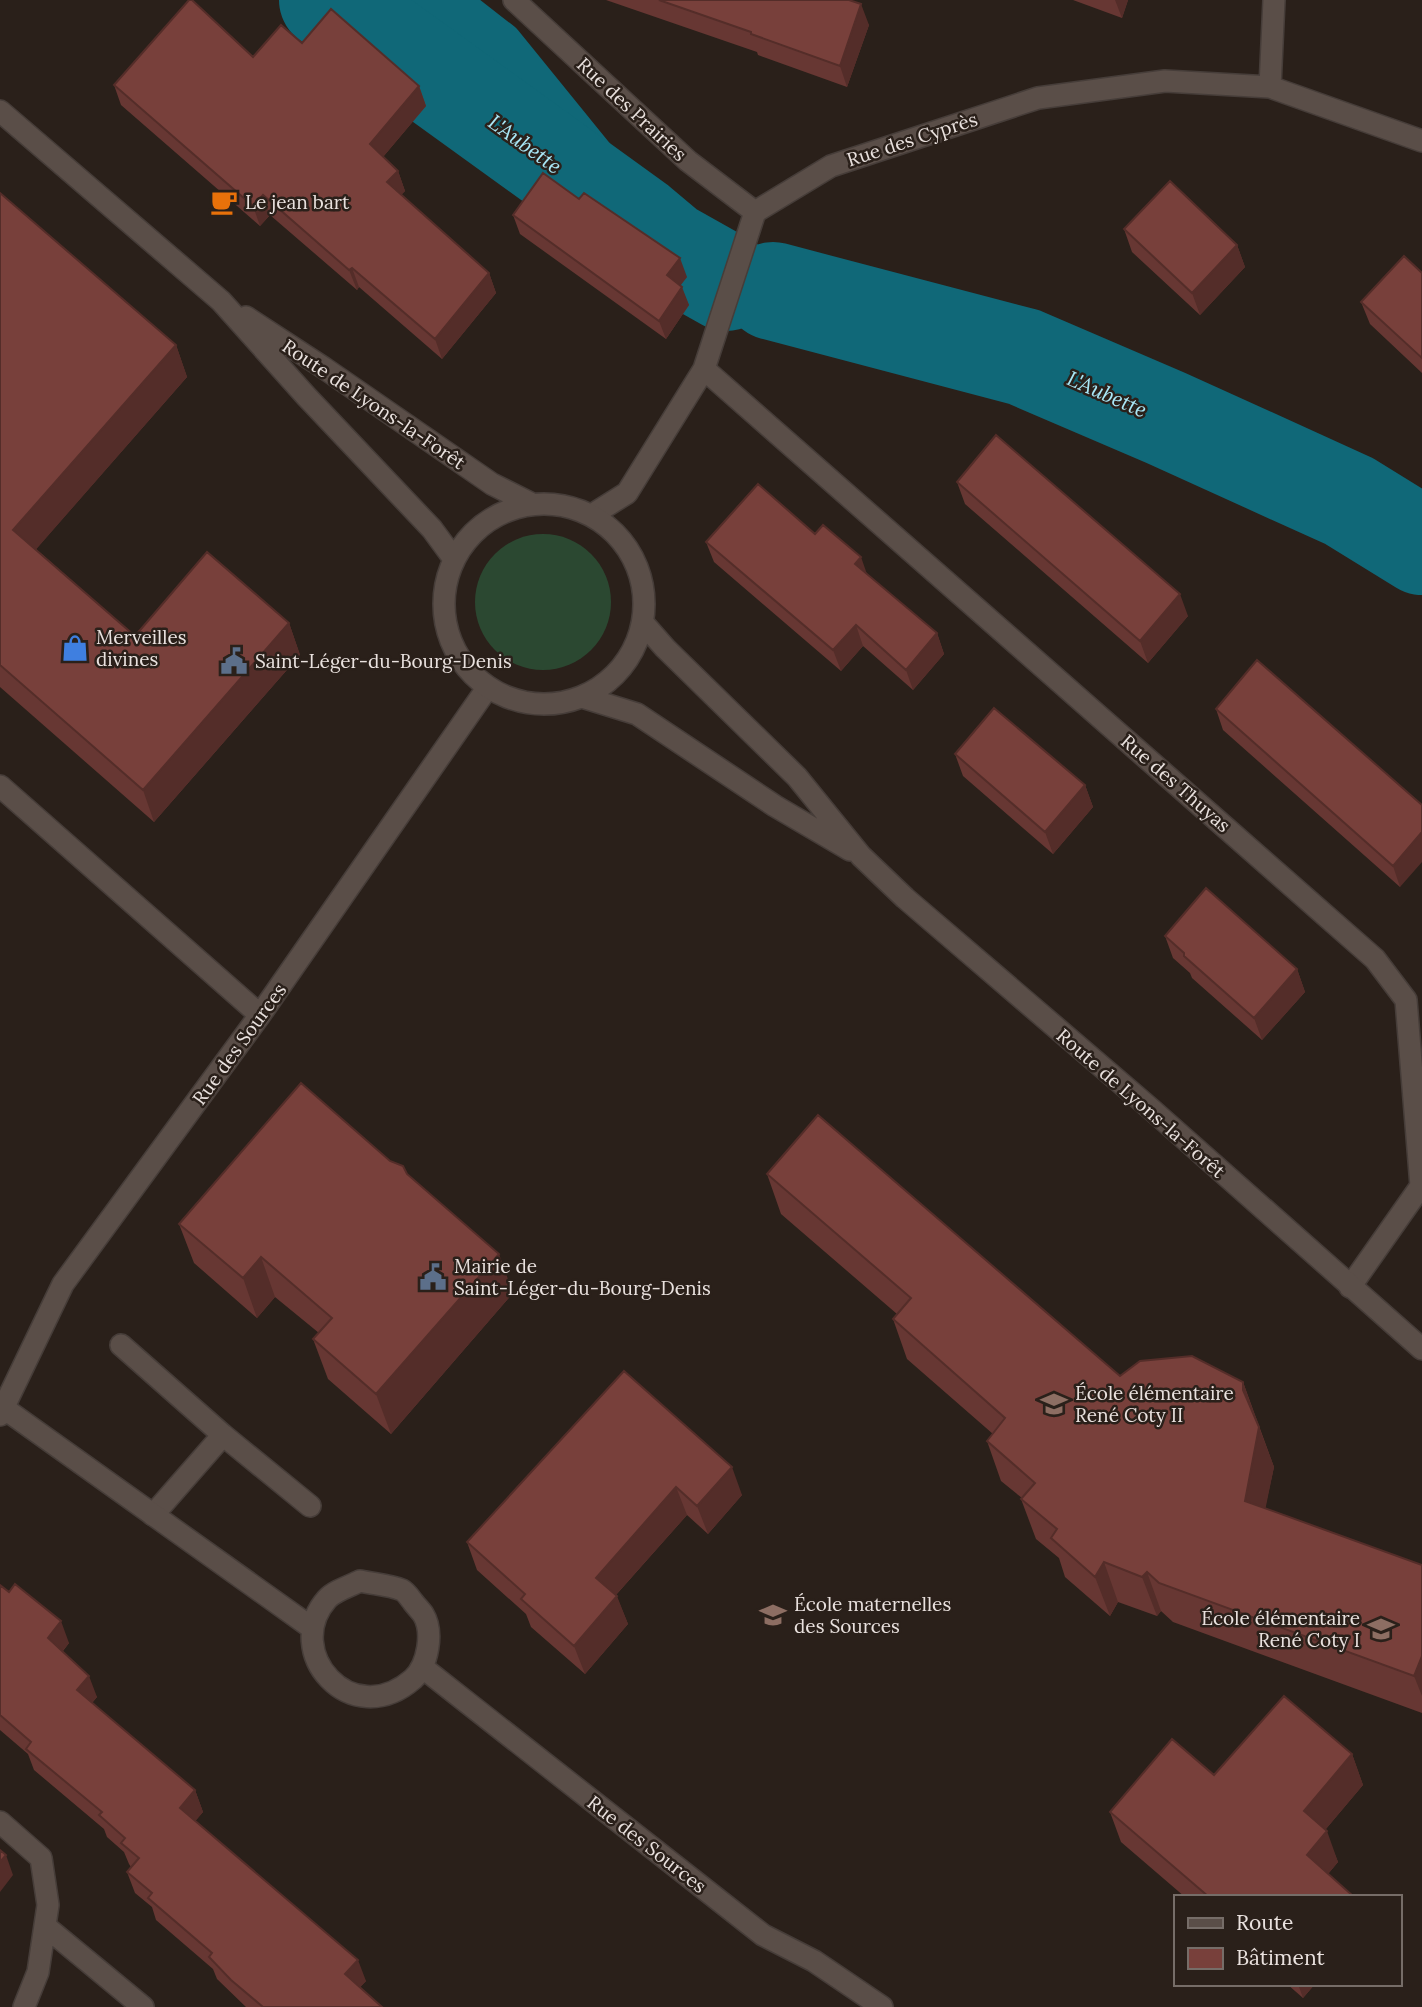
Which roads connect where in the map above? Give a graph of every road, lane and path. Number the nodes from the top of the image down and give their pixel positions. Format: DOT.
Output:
graph roads {
  1 [pos="514,0"];
  2 [pos="1274,0"];
  3 [pos="1270,87"];
  4 [pos="0,111"];
  5 [pos="1422,141"];
  6 [pos="755,212"];
  7 [pos="221,301"];
  8 [pos="704,369"];
  9 [pos="530,503"];
  10 [pos="592,515"];
  11 [pos="454,559"];
  12 [pos="643,623"];
  13 [pos="488,687"];
  14 [pos="582,697"];
  15 [pos="0,786"];
  16 [pos="861,856"];
  17 [pos="260,1015"];
  18 [pos="1350,1287"];
  19 [pos="121,1345"];
  20 [pos="1422,1349"];
  21 [pos="2,1412"];
  22 [pos="223,1435"];
  23 [pos="310,1506"];
  24 [pos="153,1515"];
  25 [pos="312,1628"];
  26 [pos="422,1667"];
  27 [pos="0,1822"];
  28 [pos="45,1926"];
  29 [pos="24,2007"];
  30 [pos="143,2007"];
  31 [pos="883,2007"];
  1 -- 6 [label="street, Rue des Prairies"];
  2 -- 3 [label="street"];
  3 -- 5 [label="street, Rue des Cyprès"];
  3 -- 6 [label="street, Rue des Cyprès"];
  4 -- 7 [label="street, Route de Lyons-la-Forêt"];
  6 -- 8 [label="street"];
  7 -- 9 [label="street, Route de Lyons-la-Forêt"];
  7 -- 11 [label="street, Route de Lyons-la-Forêt"];
  8 -- 10 [label="street"];
  8 -- 18 [label="street, Rue des Thuyas"];
  9 -- 10 [label="street"];
  9 -- 11 [label="street"];
  10 -- 12 [label="street"];
  11 -- 13 [label="street"];
  12 -- 14 [label="street"];
  12 -- 16 [label="street, Route de Lyons-la-Forêt"];
  13 -- 14 [label="street"];
  13 -- 17 [label="street, Rue des Sources"];
  14 -- 16 [label="street, Route de Lyons-la-Forêt"];
  15 -- 17 [label="street"];
  16 -- 18 [label="street, Route de Lyons-la-Forêt"];
  17 -- 21 [label="street, Rue des Sources"];
  18 -- 20 [label="street, Route de Lyons-la-Forêt"];
  19 -- 22 [label="street"];
  21 -- 24 [label="street, Rue des Sources"];
  22 -- 23 [label="street"];
  22 -- 24 [label="street"];
  24 -- 25 [label="street, Rue des Sources"];
  25 -- 26 [label="street"];
  25 -- 26 [label="street"];
  26 -- 31 [label="street, Rue des Sources"];
  27 -- 28 [label="street"];
  28 -- 29 [label="street"];
  28 -- 30 [label="street"];
}
